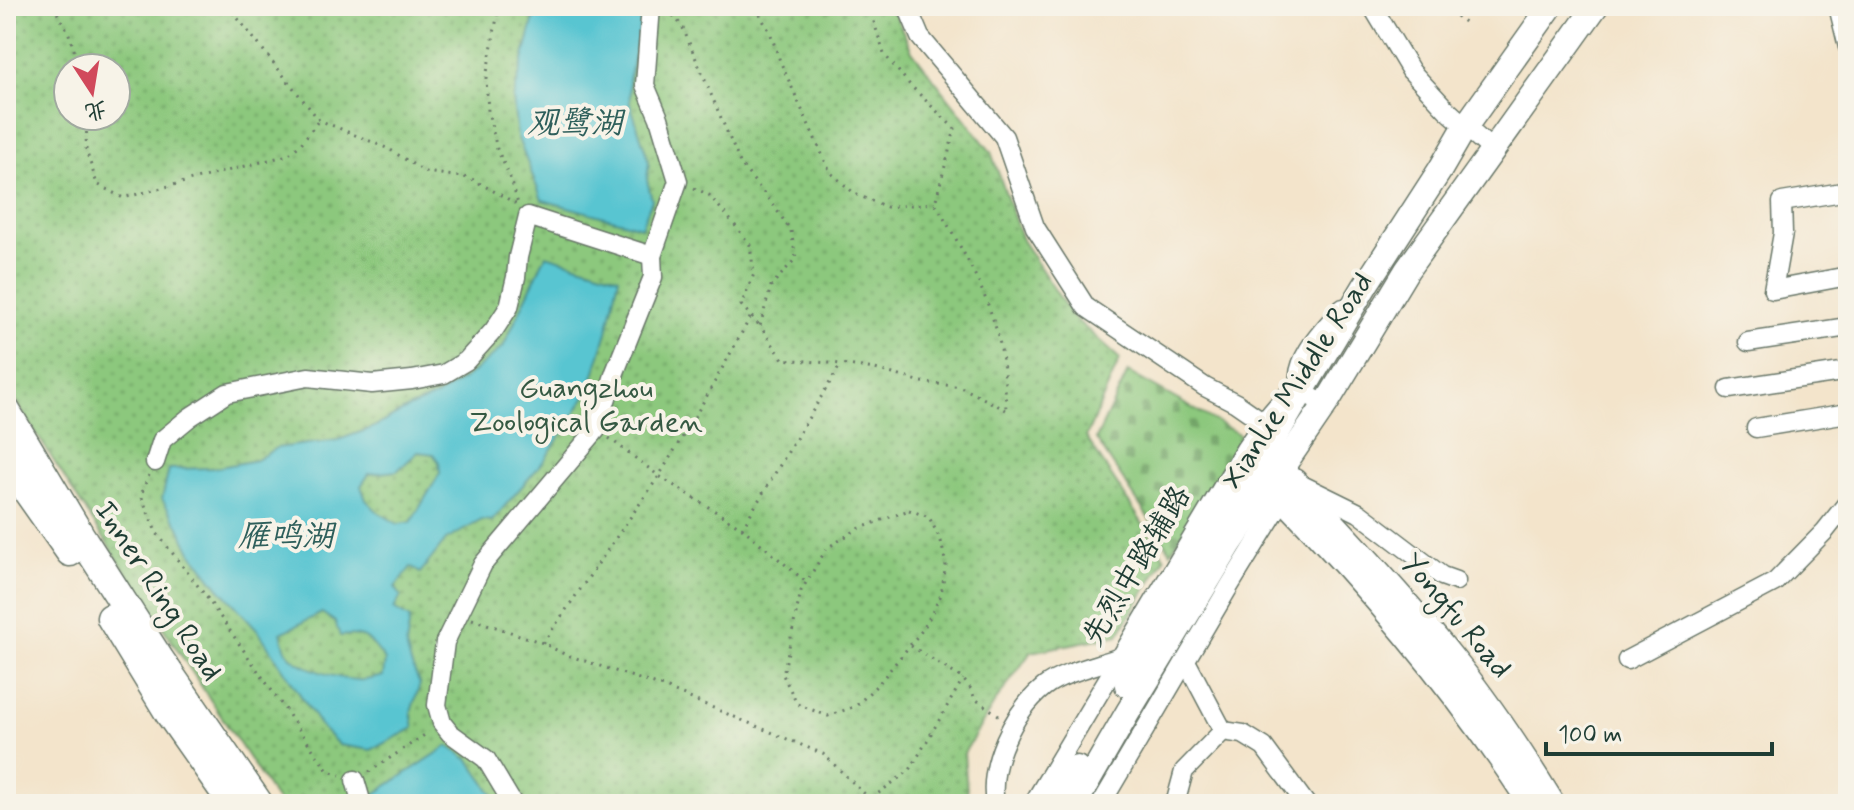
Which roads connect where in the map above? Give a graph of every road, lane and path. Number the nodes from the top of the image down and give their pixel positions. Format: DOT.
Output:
graph roads {
  1 [pos="53,6"];
  2 [pos="67,6"];
  3 [pos="228,6"];
  4 [pos="499,6"];
  5 [pos="651,6"];
  6 [pos="666,6"];
  7 [pos="758,6"];
  8 [pos="869,6"];
  9 [pos="907,6"];
  10 [pos="1372,6"];
  11 [pos="1450,6"];
  12 [pos="1551,6"];
  13 [pos="1596,6"];
  14 [pos="1838,6"];
  15 [pos="57,11"];
  16 [pos="1469,25"];
  17 [pos="1848,47"];
  18 [pos="75,52"];
  19 [pos="319,120"];
  20 [pos="1465,127"];
  21 [pos="87,132"];
  22 [pos="1492,150"];
  23 [pos="678,181"];
  24 [pos="1848,191"];
  25 [pos="935,203"];
  26 [pos="652,256"];
  27 [pos="1848,276"];
  28 [pos="751,316"];
  29 [pos="760,326"];
  30 [pos="1848,327"];
  31 [pos="1748,342"];
  32 [pos="841,364"];
  33 [pos="1848,371"];
  34 [pos="1729,389"];
  35 [pos="1311,390"];
  36 [pos="6,411"];
  37 [pos="1848,413"];
  38 [pos="1271,427"];
  39 [pos="1756,428"];
  40 [pos="597,429"];
  41 [pos="6,461"];
  42 [pos="155,462"];
  43 [pos="659,476"];
  44 [pos="1284,482"];
  45 [pos="1848,502"];
  46 [pos="1229,511"];
  47 [pos="742,528"];
  48 [pos="1456,581"];
  49 [pos="806,583"];
  50 [pos="458,614"];
  51 [pos="543,643"];
  52 [pos="911,646"];
  53 [pos="1177,656"];
  54 [pos="1627,660"];
  55 [pos="1129,661"];
  56 [pos="963,679"];
  57 [pos="442,723"];
  58 [pos="1013,725"];
  59 [pos="1223,731"];
  60 [pos="355,780"];
  61 [pos="872,802"];
  62 [pos="233,804"];
  63 [pos="259,804"];
  64 [pos="362,804"];
  65 [pos="513,804"];
  66 [pos="995,804"];
  67 [pos="1033,804"];
  68 [pos="1056,804"];
  69 [pos="1075,804"];
  70 [pos="1101,804"];
  71 [pos="1175,804"];
  72 [pos="1306,804"];
  73 [pos="1531,804"];
  74 [pos="1553,804"];
  1 -- 15 [label="path"];
  2 -- 15 [label="path"];
  3 -- 19 [label="path"];
  4 -- 19 [label="path"];
  5 -- 23 [label="street"];
  6 -- 29 [label="path"];
  7 -- 25 [label="path"];
  8 -- 25 [label="path"];
  9 -- 38 [label="street"];
  10 -- 20 [label="street"];
  11 -- 16 [label="path"];
  12 -- 20 [label="main road, Xianlie Middle Road"];
  13 -- 22 [label="main road, Xianlie Middle Road"];
  14 -- 17 [label="street"];
  15 -- 18 [label="path"];
  19 -- 21 [label="path"];
  20 -- 22 [label="street"];
  20 -- 35 [label="main road, Xianlie Middle Road"];
  22 -- 35 [label="main road, Xianlie Middle Road"];
  23 -- 26 [label="street"];
  23 -- 28 [label="path"];
  24 -- 27 [label="street"];
  25 -- 32 [label="path"];
  26 -- 40 [label="street"];
  26 -- 42 [label="street"];
  28 -- 29 [label="path"];
  28 -- 43 [label="path"];
  29 -- 32 [label="path"];
  30 -- 31 [label="street"];
  32 -- 47 [label="path"];
  33 -- 34 [label="street"];
  35 -- 38 [label="main road, Xianlie Middle Road"];
  35 -- 44 [label="main road, Xianlie Middle Road"];
  36 -- 63 [label="highway, Inner Ring Road"];
  37 -- 39 [label="street"];
  38 -- 46 [label="main road, Xianlie Middle Road"];
  38 -- 55 [label="street, 先烈中路辅路"];
  40 -- 43 [label="path"];
  40 -- 50 [label="street"];
  41 -- 62 [label="highway, Inner Ring Road"];
  42 -- 60 [label="path"];
  43 -- 47 [label="path"];
  43 -- 51 [label="path"];
  44 -- 46 [label="main road"];
  44 -- 48 [label="street"];
  44 -- 53 [label="main road, Xianlie Middle Road"];
  44 -- 73 [label="main road, Yongfu Road"];
  44 -- 74 [label="main road, Yongfu Road"];
  45 -- 54 [label="street"];
  46 -- 55 [label="main road, Xianlie Middle Road"];
  47 -- 49 [label="path"];
  49 -- 52 [label="path"];
  49 -- 52 [label="path"];
  50 -- 51 [label="path"];
  50 -- 57 [label="street"];
  51 -- 61 [label="path"];
  52 -- 56 [label="path"];
  53 -- 59 [label="street"];
  53 -- 69 [label="main road, Xianlie Middle Road"];
  53 -- 70 [label="street"];
  55 -- 58 [label="street"];
  55 -- 67 [label="street, 先烈中路辅路"];
  55 -- 68 [label="main road, Xianlie Middle Road"];
  56 -- 58 [label="path"];
  56 -- 61 [label="path"];
  57 -- 60 [label="path"];
  57 -- 65 [label="street"];
  58 -- 66 [label="street"];
  59 -- 71 [label="street"];
  59 -- 72 [label="street"];
  60 -- 64 [label="street"];
}
